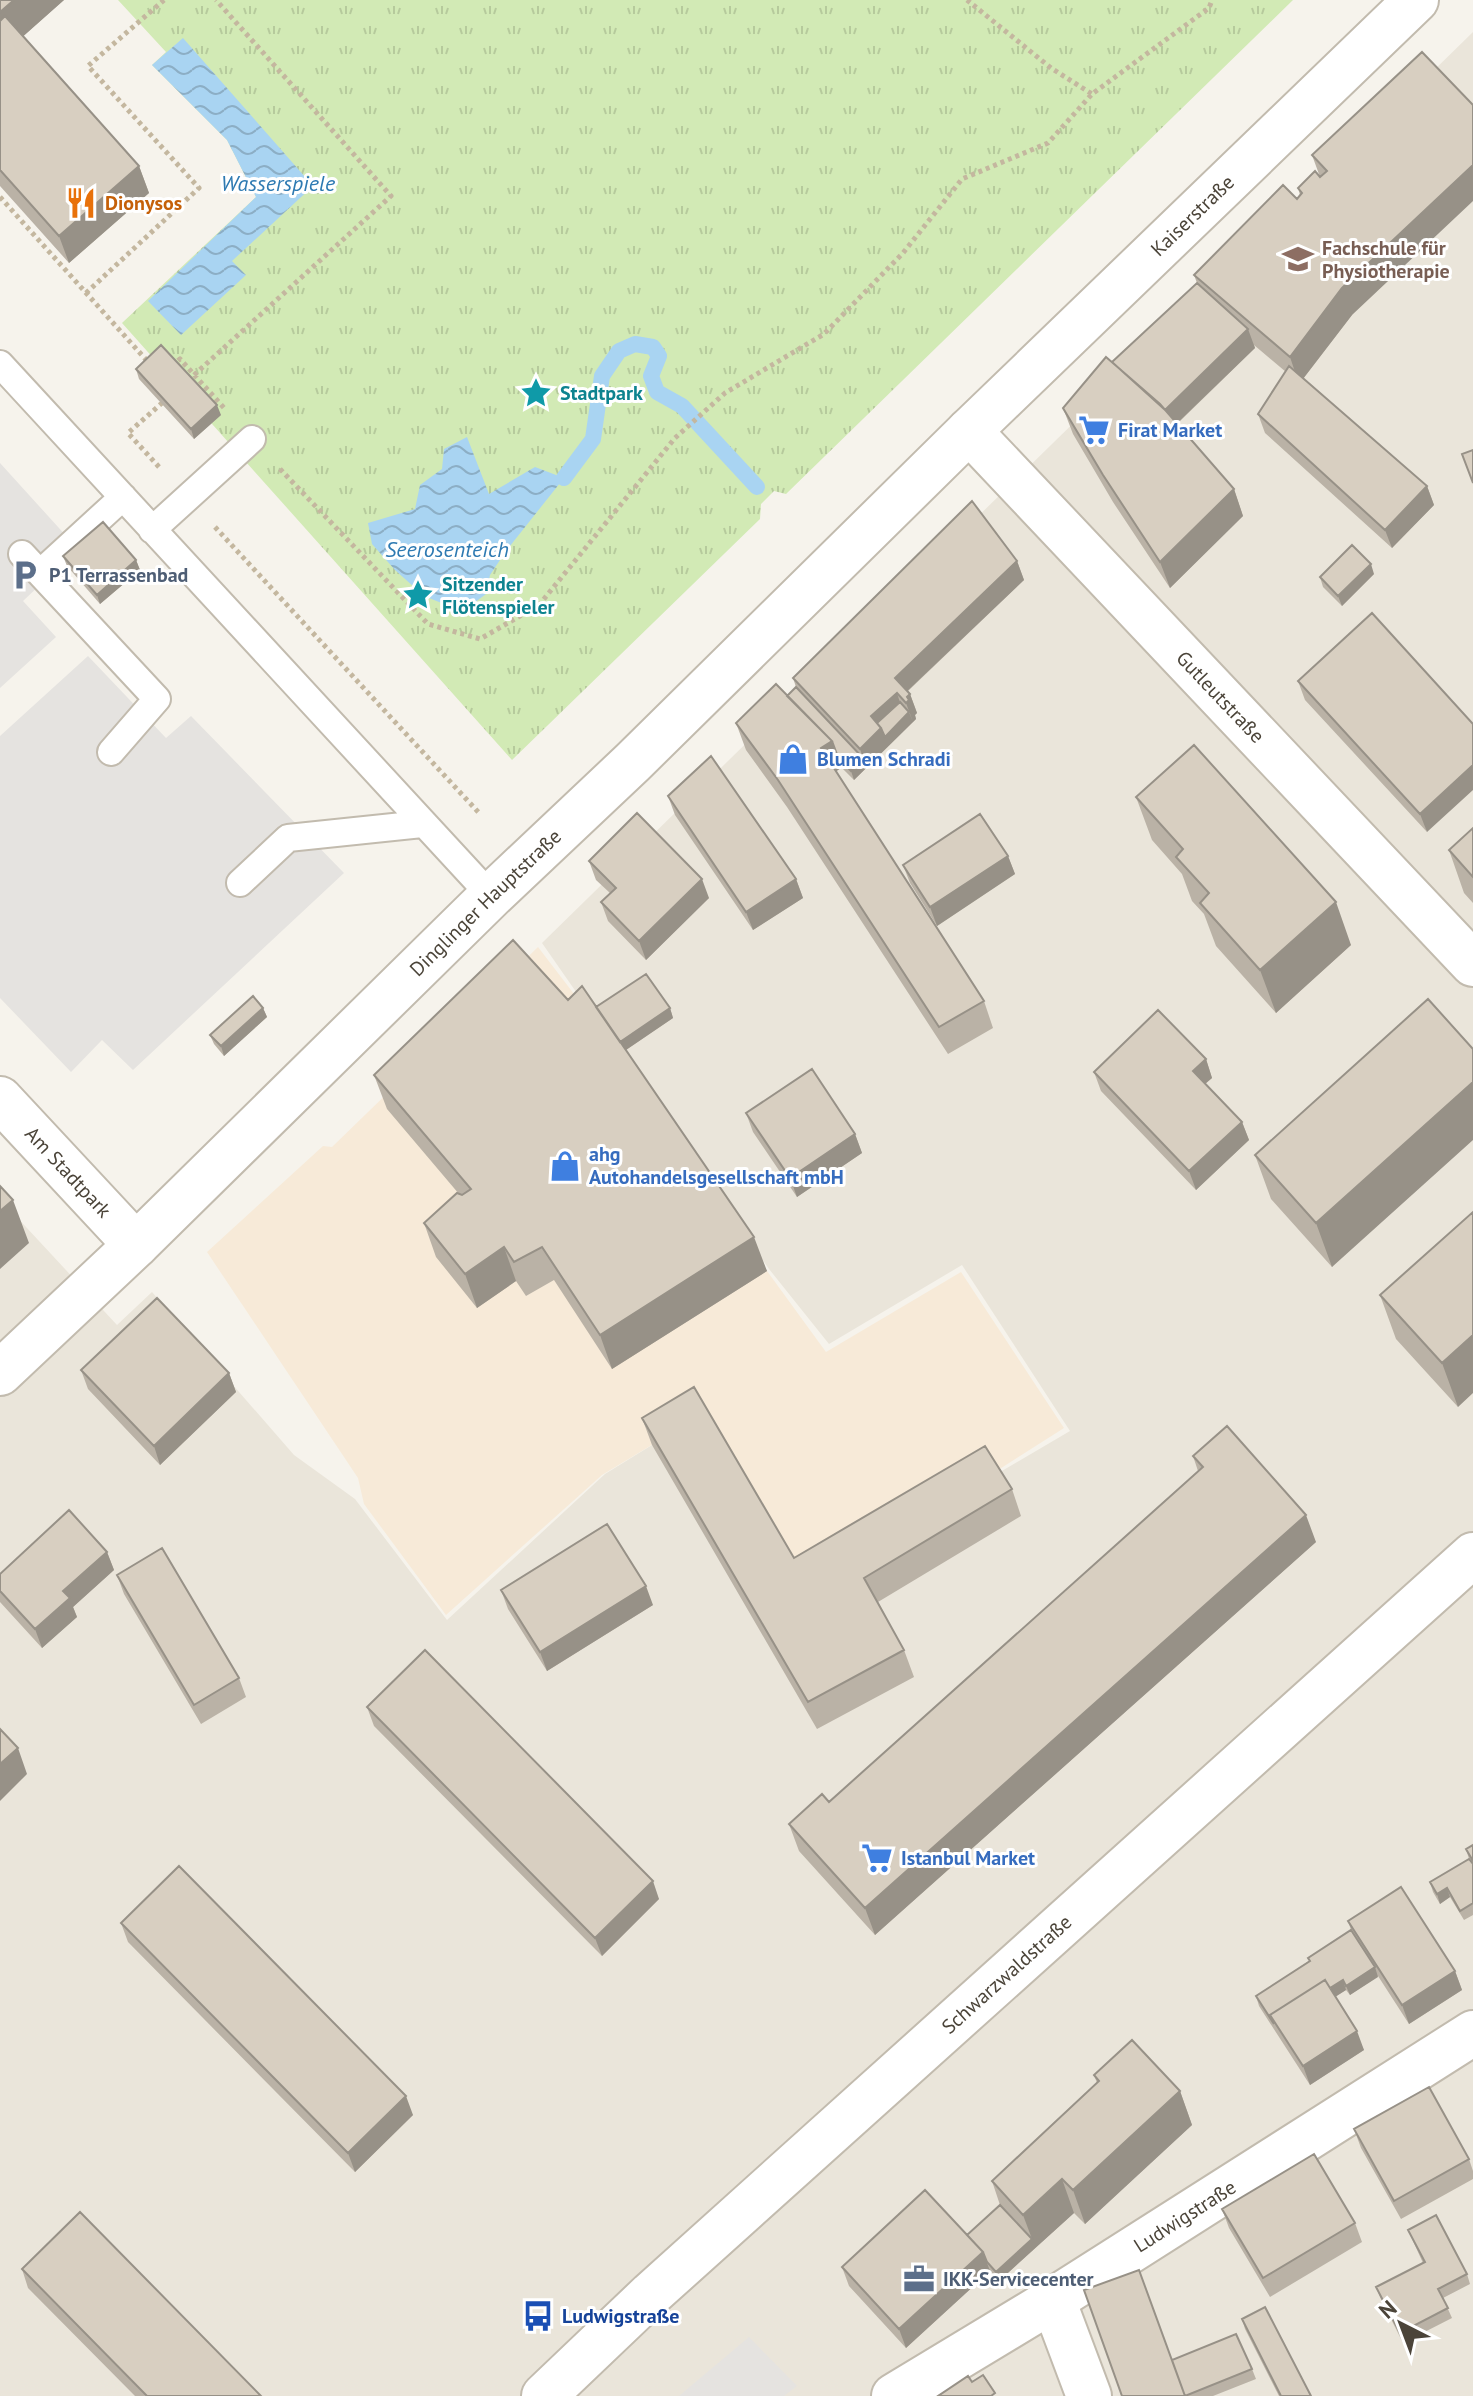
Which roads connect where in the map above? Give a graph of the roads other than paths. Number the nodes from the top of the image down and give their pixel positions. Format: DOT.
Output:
graph roads {
  1 [pos="1416,0"];
  2 [pos="0,364"];
  3 [pos="969,431"];
  4 [pos="252,439"];
  5 [pos="123,497"];
  6 [pos="152,530"];
  7 [pos="111,752"];
  8 [pos="422,824"];
  9 [pos="240,883"];
  10 [pos="491,896"];
  11 [pos="1473,964"];
  12 [pos="0,1099"];
  13 [pos="136,1245"];
  14 [pos="0,1373"];
  15 [pos="1473,1555"];
  16 [pos="1473,2033"];
  17 [pos="1053,2300"];
  18 [pos="544,2396"];
  19 [pos="894,2396"];
  20 [pos="1089,2396"];
  1 -- 3 [label="street, Kaiserstraße"];
  2 -- 5 [label="lane"];
  3 -- 10 [label="street, Dinglinger Hauptstraße"];
  3 -- 11 [label="street, Gutleutstraße"];
  4 -- 6 [label="lane"];
  5 -- 6 [label="lane"];
  5 -- 7 [label="lane"];
  6 -- 8 [label="lane"];
  8 -- 9 [label="lane"];
  8 -- 10 [label="lane"];
  10 -- 13 [label="street, Dinglinger Hauptstraße"];
  12 -- 13 [label="street, Am Stadtpark"];
  13 -- 14 [label="street, Dinglinger Hauptstraße"];
  15 -- 18 [label="street, Schwarzwaldstraße"];
  16 -- 17 [label="street, Ludwigstraße"];
  17 -- 19 [label="street, Ludwigstraße"];
  17 -- 20 [label="street"];
}
